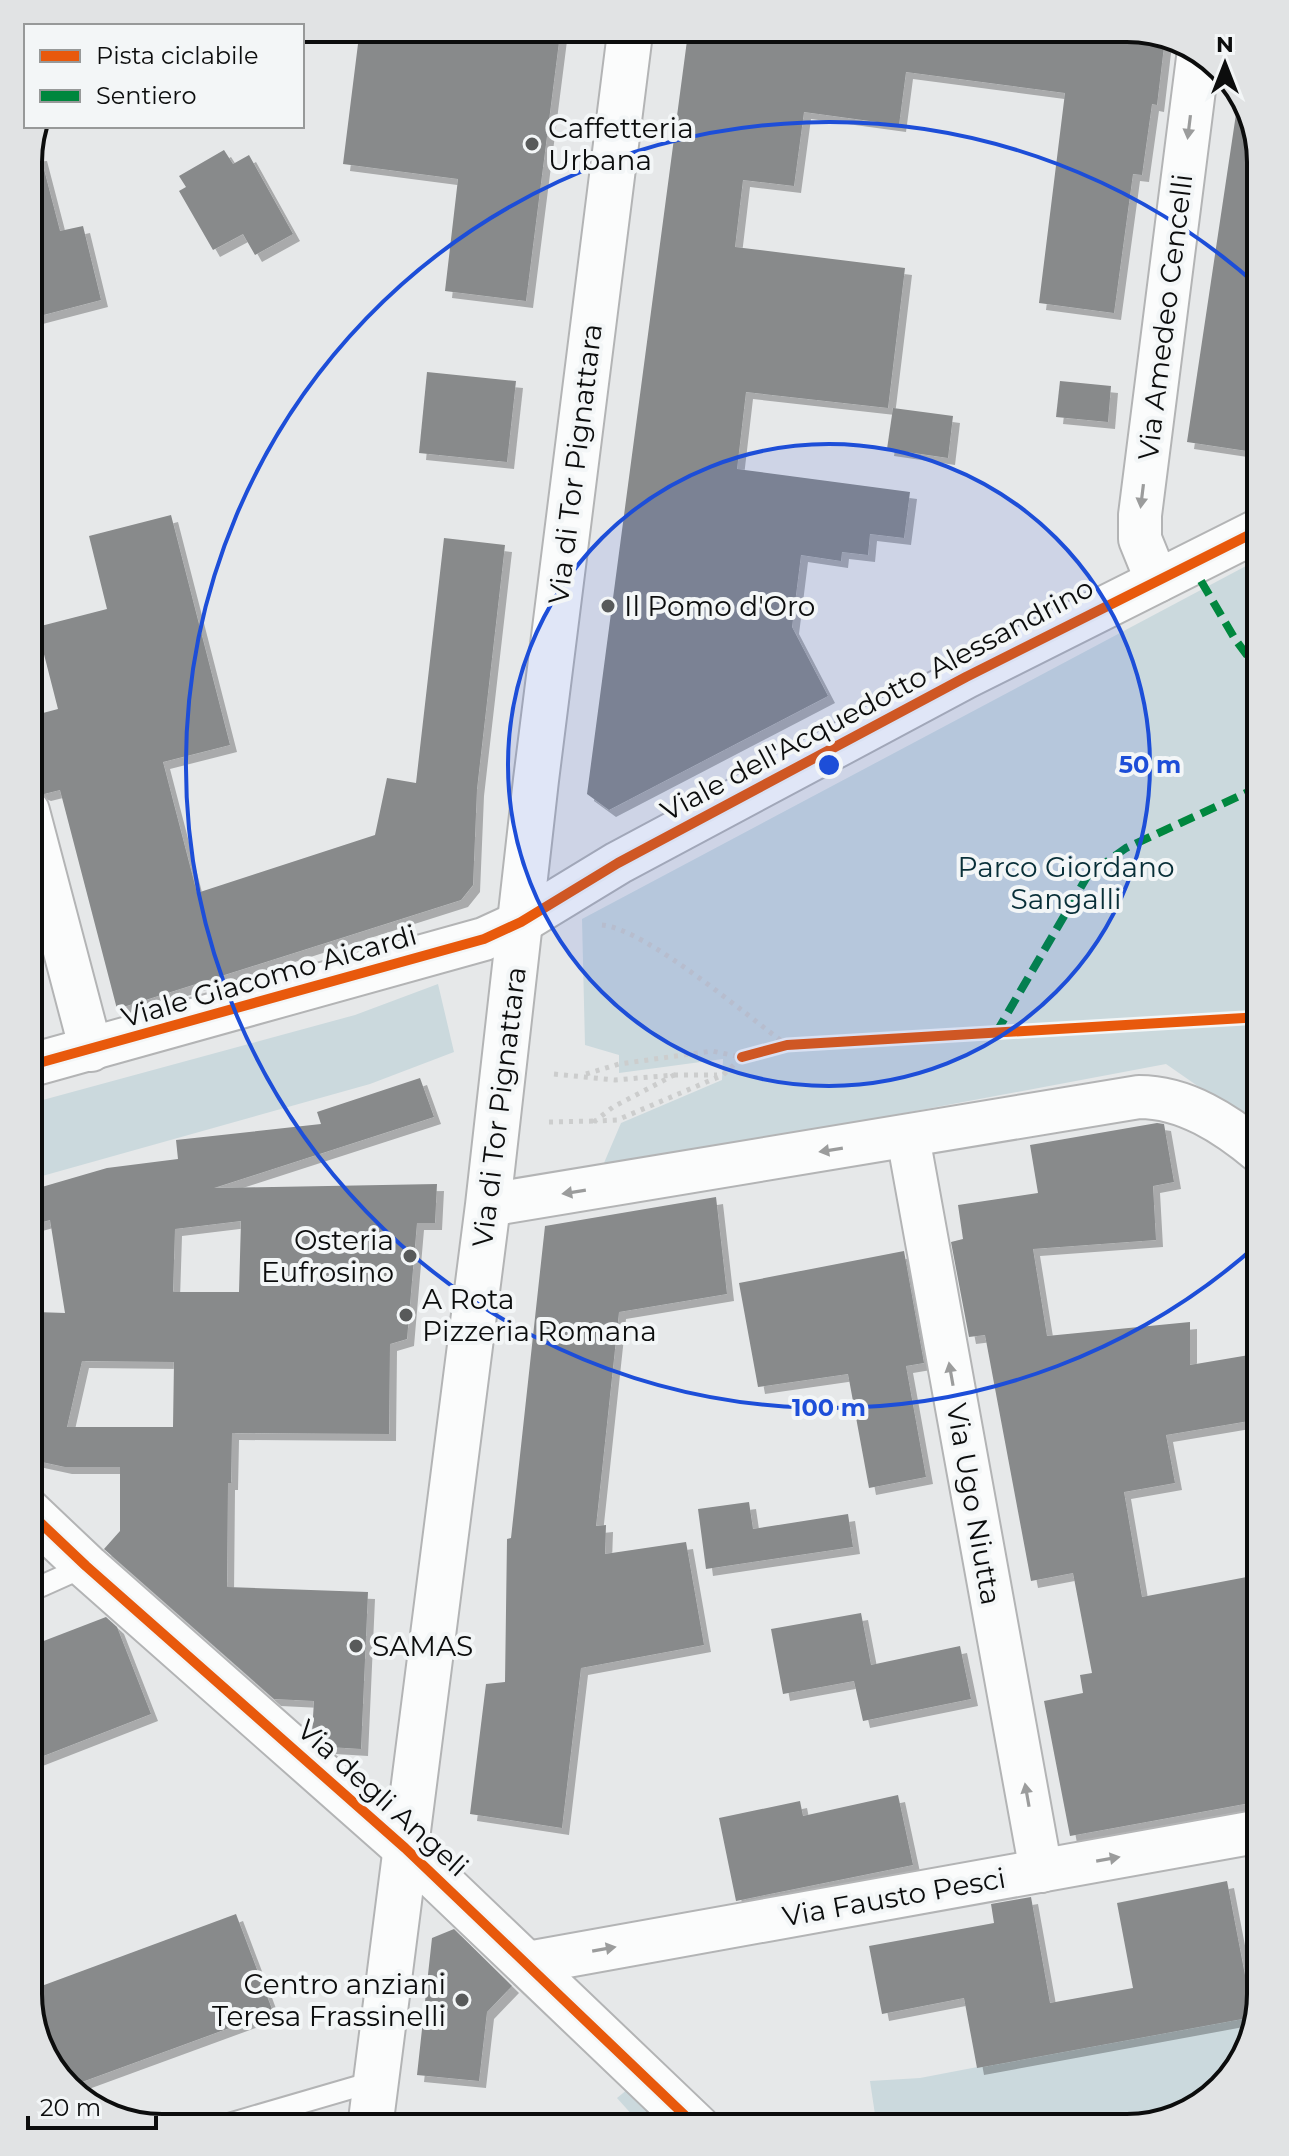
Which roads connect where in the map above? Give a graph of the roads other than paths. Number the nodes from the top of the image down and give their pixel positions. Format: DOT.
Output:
graph roads {
  1 [pos="629,42"];
  2 [pos="1192,104"];
  3 [pos="1247,536"];
  4 [pos="1157,581"];
  5 [pos="42,864"];
  6 [pos="521,922"];
  7 [pos="91,1050"];
  8 [pos="42,1062"];
  9 [pos="908,1137"];
  10 [pos="1247,1143"];
  11 [pos="488,1205"];
  12 [pos="42,1524"];
  13 [pos="86,1566"];
  14 [pos="42,1586"];
  15 [pos="1247,1834"];
  16 [pos="405,1848"];
  17 [pos="1041,1871"];
  18 [pos="528,1963"];
  19 [pos="376,2081"];
  20 [pos="263,2114"];
  21 [pos="372,2114"];
  22 [pos="684,2114"];
  1 -- 6 [label="main road, Via di Tor Pignattara"];
  2 -- 4 [label="street, Via Amedeo Cencelli, one-way"];
  3 -- 4 [label="street, Viale dell'Acquedotto Alessandrino"];
  4 -- 6 [label="street, Viale dell'Acquedotto Alessandrino"];
  5 -- 7 [label="street"];
  6 -- 7 [label="street, Viale Giacomo Aicardi"];
  6 -- 11 [label="main road, Via di Tor Pignattara"];
  7 -- 8 [label="street, Viale Giacomo Aicardi"];
  9 -- 10 [label="street"];
  9 -- 11 [label="street, one-way"];
  17 -- 9 [label="street, Via Ugo Niutta, one-way"];
  11 -- 16 [label="main road, Via di Tor Pignattara"];
  12 -- 13 [label="main road, Via degli Angeli"];
  13 -- 14 [label="lane"];
  13 -- 16 [label="main road, Via degli Angeli"];
  17 -- 15 [label="street, Via Fausto Pesci, one-way"];
  16 -- 18 [label="main road, Via degli Angeli"];
  16 -- 19 [label="main road, Via di Tor Pignattara"];
  18 -- 17 [label="street, Via Fausto Pesci, one-way"];
  18 -- 22 [label="main road, Via degli Angeli"];
  19 -- 20 [label="lane"];
  19 -- 21 [label="main road, Via di Tor Pignattara"];
}
